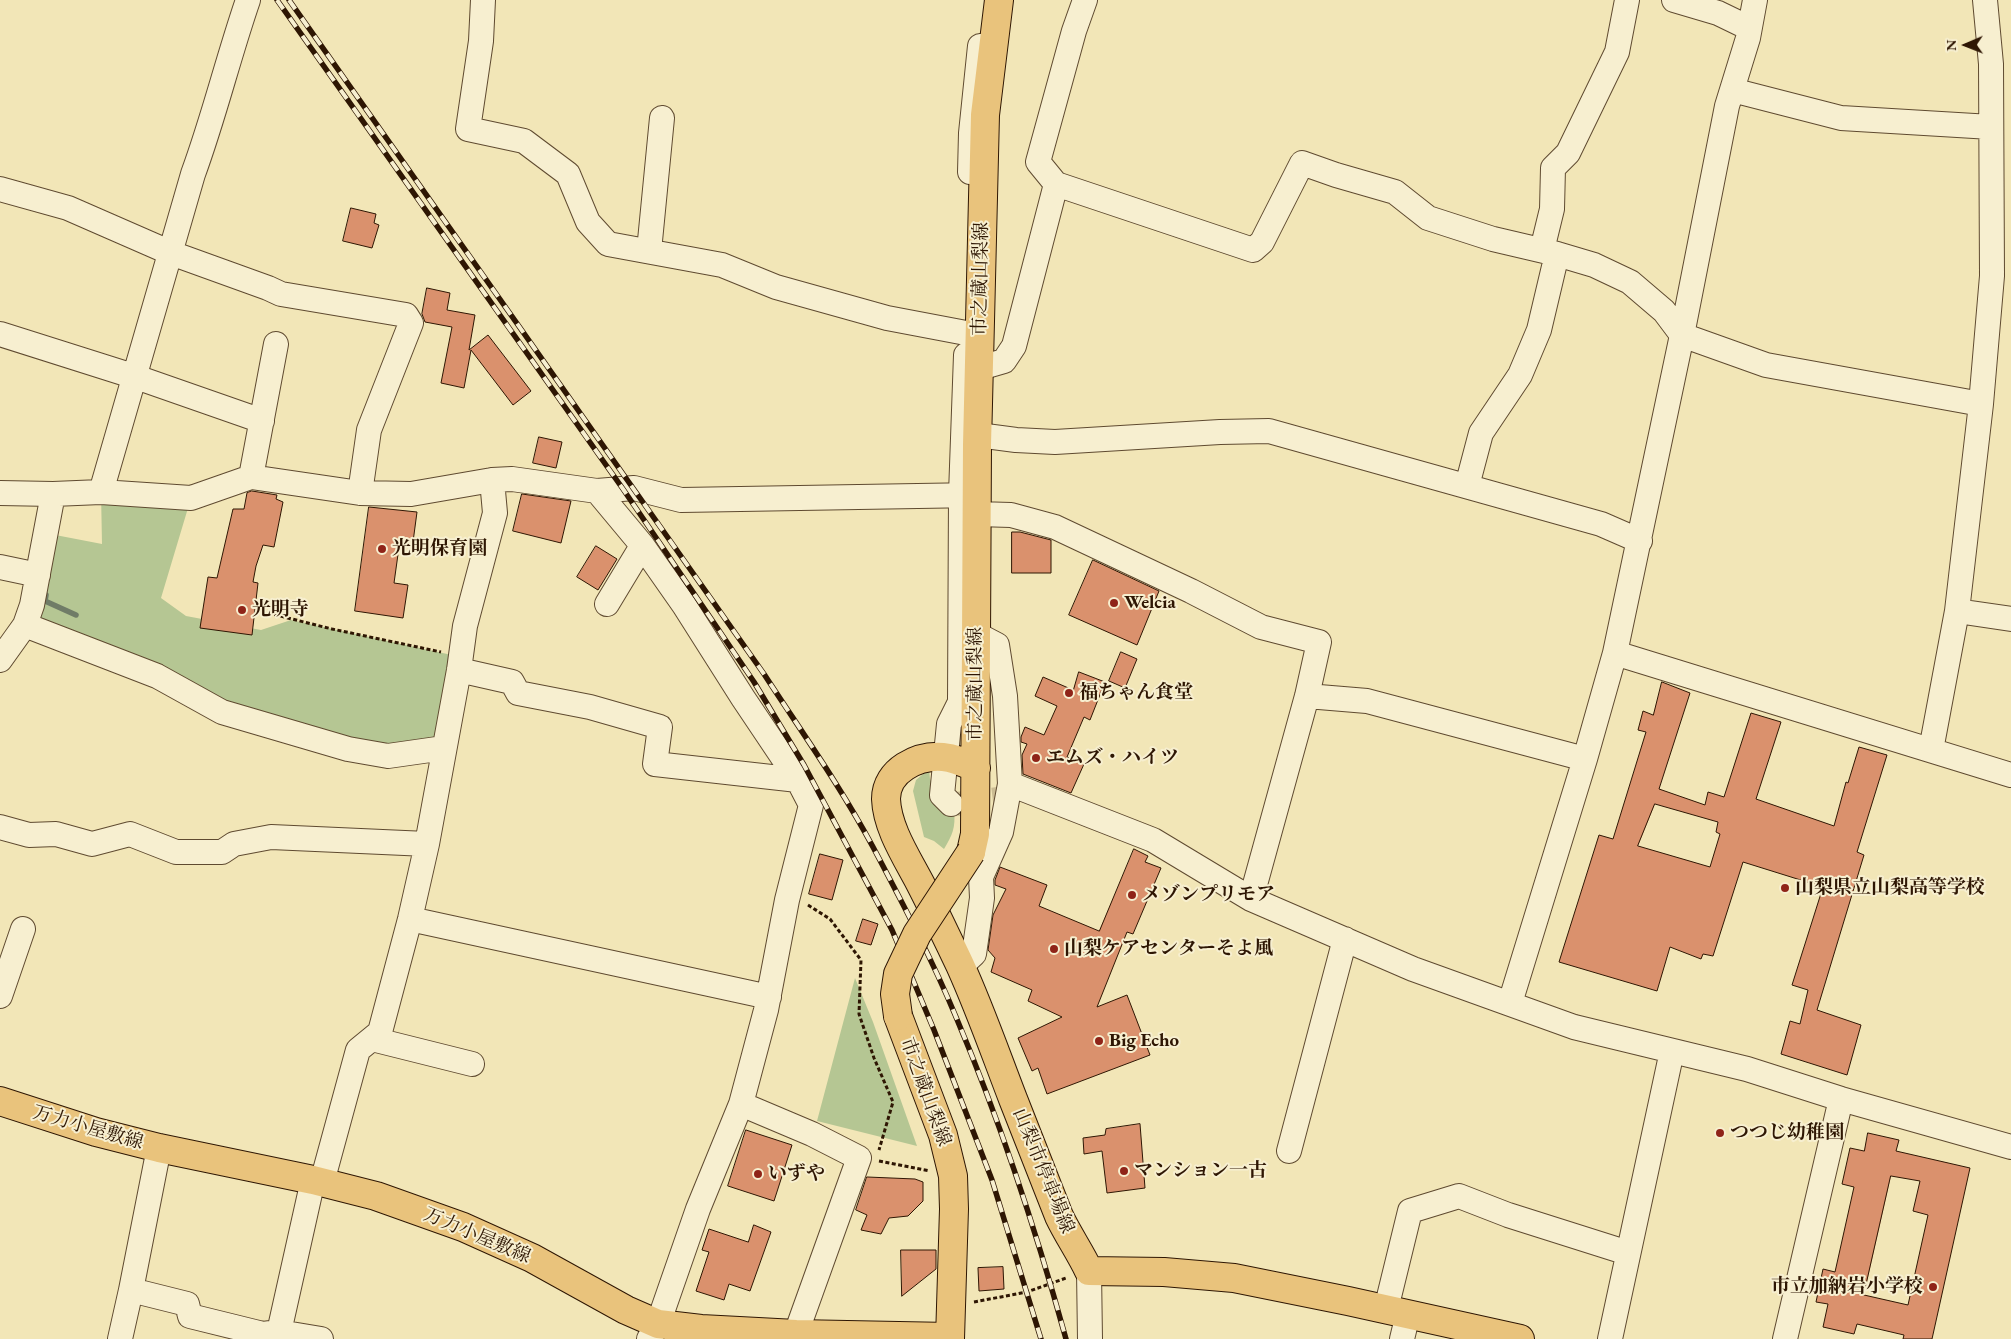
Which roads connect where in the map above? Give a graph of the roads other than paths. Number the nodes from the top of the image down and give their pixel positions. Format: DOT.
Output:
graph roads {
  1 [pos="248,0"];
  2 [pos="483,0"];
  3 [pos="986,0"];
  4 [pos="998,0"];
  5 [pos="1085,0"];
  6 [pos="1627,0"];
  7 [pos="1674,0"];
  8 [pos="1755,0"];
  9 [pos="1985,0"];
  10 [pos="1749,28"];
  11 [pos="1732,90"];
  12 [pos="662,118"];
  13 [pos="1991,127"];
  14 [pos="1056,184"];
  15 [pos="0,189"];
  16 [pos="649,251"];
  17 [pos="1550,252"];
  18 [pos="171,253"];
  19 [pos="0,334"];
  20 [pos="973,335"];
  21 [pos="1682,335"];
  22 [pos="276,344"];
  23 [pos="980,368"];
  24 [pos="136,377"];
  25 [pos="1981,404"];
  26 [pos="262,421"];
  27 [pos="978,434"];
  28 [pos="251,477"];
  29 [pos="492,480"];
  30 [pos="1467,486"];
  31 [pos="597,491"];
  32 [pos="101,492"];
  33 [pos="0,493"];
  34 [pos="360,493"];
  35 [pos="53,494"];
  36 [pos="972,501"];
  37 [pos="1640,541"];
  38 [pos="642,546"];
  39 [pos="0,567"];
  40 [pos="38,575"];
  41 [pos="606,604"];
  42 [pos="1957,611"];
  43 [pos="2011,619"];
  44 [pos="26,625"];
  45 [pos="976,634"];
  46 [pos="1615,653"];
  47 [pos="0,660"];
  48 [pos="460,663"];
  49 [pos="1307,696"];
  50 [pos="444,748"];
  51 [pos="1931,750"];
  52 [pos="944,757"];
  53 [pos="1586,759"];
  54 [pos="976,768"];
  55 [pos="2011,776"];
  56 [pos="798,780"];
  57 [pos="1010,784"];
  58 [pos="951,804"];
  59 [pos="0,827"];
  60 [pos="427,844"];
  61 [pos="1251,899"];
  62 [pos="410,919"];
  63 [pos="23,929"];
  64 [pos="1345,939"];
  65 [pos="960,967"];
  66 [pos="0,996"];
  67 [pos="769,997"];
  68 [pos="1510,1003"];
  69 [pos="372,1039"];
  70 [pos="1672,1051"];
  71 [pos="472,1064"];
  72 [pos="1840,1099"];
  73 [pos="0,1101"];
  74 [pos="741,1104"];
  75 [pos="2011,1147"];
  76 [pos="158,1148"];
  77 [pos="1289,1151"];
  78 [pos="318,1181"];
  79 [pos="1628,1253"];
  80 [pos="1089,1271"];
  81 [pos="131,1290"];
  82 [pos="1399,1321"];
  83 [pos="279,1332"];
  84 [pos="654,1332"];
  85 [pos="795,1336"];
  86 [pos="950,1338"];
  87 [pos="120,1339"];
  88 [pos="320,1339"];
  89 [pos="1090,1339"];
  90 [pos="1520,1339"];
  91 [pos="1610,1339"];
  92 [pos="1784,1339"];
  1 -- 18 [label="street"];
  2 -- 16 [label="street"];
  3 -- 20 [label="street"];
  4 -- 20 [label="main road, 市之蔵山梨線"];
  5 -- 14 [label="street"];
  6 -- 17 [label="street"];
  7 -- 10 [label="street"];
  8 -- 10 [label="street"];
  9 -- 13 [label="street"];
  10 -- 11 [label="street"];
  11 -- 13 [label="street"];
  11 -- 21 [label="street"];
  12 -- 16 [label="street"];
  13 -- 25 [label="street"];
  14 -- 17 [label="street"];
  14 -- 23 [label="street"];
  15 -- 18 [label="street"];
  16 -- 20 [label="street"];
  17 -- 21 [label="street"];
  17 -- 30 [label="street"];
  18 -- 24 [label="street"];
  18 -- 34 [label="street"];
  19 -- 24 [label="street"];
  20 -- 23 [label="main road, 市之蔵山梨線"];
  20 -- 36 [label="street"];
  21 -- 25 [label="street"];
  21 -- 37 [label="street"];
  22 -- 26 [label="street"];
  23 -- 27 [label="main road, 市之蔵山梨線"];
  24 -- 26 [label="street"];
  24 -- 32 [label="street"];
  25 -- 42 [label="street"];
  26 -- 28 [label="street"];
  27 -- 30 [label="street"];
  27 -- 36 [label="main road, 市之蔵山梨線"];
  28 -- 32 [label="street"];
  28 -- 34 [label="street"];
  29 -- 31 [label="street"];
  29 -- 34 [label="street"];
  29 -- 48 [label="street"];
  30 -- 37 [label="street"];
  31 -- 36 [label="street"];
  31 -- 38 [label="street"];
  32 -- 35 [label="street"];
  33 -- 35 [label="street"];
  35 -- 40 [label="street"];
  36 -- 45 [label="main road, 市之蔵山梨線"];
  36 -- 49 [label="street"];
  36 -- 52 [label="street"];
  37 -- 46 [label="street"];
  38 -- 41 [label="street"];
  38 -- 56 [label="street"];
  39 -- 40 [label="street"];
  40 -- 44 [label="street"];
  42 -- 43 [label="street"];
  42 -- 51 [label="street"];
  44 -- 47 [label="street"];
  44 -- 50 [label="street"];
  45 -- 54 [label="main road, 市之蔵山梨線"];
  45 -- 57 [label="street"];
  46 -- 51 [label="street"];
  46 -- 53 [label="street"];
  48 -- 50 [label="street"];
  48 -- 56 [label="street"];
  49 -- 53 [label="street"];
  49 -- 61 [label="street"];
  50 -- 60 [label="street"];
  51 -- 55 [label="street"];
  52 -- 54 [label="main road, 山梨市停車場線"];
  52 -- 58 [label="street"];
  52 -- 65 [label="main road, 山梨市停車場線"];
  53 -- 68 [label="street"];
  54 -- 86 [label="main road, 市之蔵山梨線, bridge"];
  56 -- 67 [label="street"];
  57 -- 61 [label="street"];
  57 -- 65 [label="street"];
  59 -- 60 [label="street"];
  60 -- 62 [label="street"];
  61 -- 64 [label="street"];
  62 -- 67 [label="street"];
  62 -- 69 [label="street"];
  63 -- 66 [label="street"];
  64 -- 68 [label="street"];
  64 -- 77 [label="street"];
  65 -- 80 [label="main road, 山梨市停車場線"];
  67 -- 74 [label="street"];
  68 -- 70 [label="street"];
  69 -- 71 [label="street"];
  69 -- 78 [label="street"];
  70 -- 72 [label="street"];
  70 -- 79 [label="street"];
  72 -- 75 [label="street"];
  72 -- 92 [label="street"];
  73 -- 76 [label="main road, 万力小屋敷線"];
  74 -- 84 [label="street"];
  74 -- 85 [label="street"];
  76 -- 78 [label="main road, 万力小屋敷線"];
  76 -- 81 [label="street"];
  78 -- 83 [label="street"];
  78 -- 84 [label="main road, 万力小屋敷線"];
  79 -- 82 [label="street"];
  79 -- 91 [label="street"];
  80 -- 82 [label="main road"];
  80 -- 89 [label="street"];
  81 -- 83 [label="street"];
  81 -- 87 [label="street"];
  82 -- 90 [label="main road"];
  83 -- 88 [label="street"];
  84 -- 85 [label="main road, 万力小屋敷線"];
  85 -- 86 [label="main road, 万力小屋敷線"];
}
